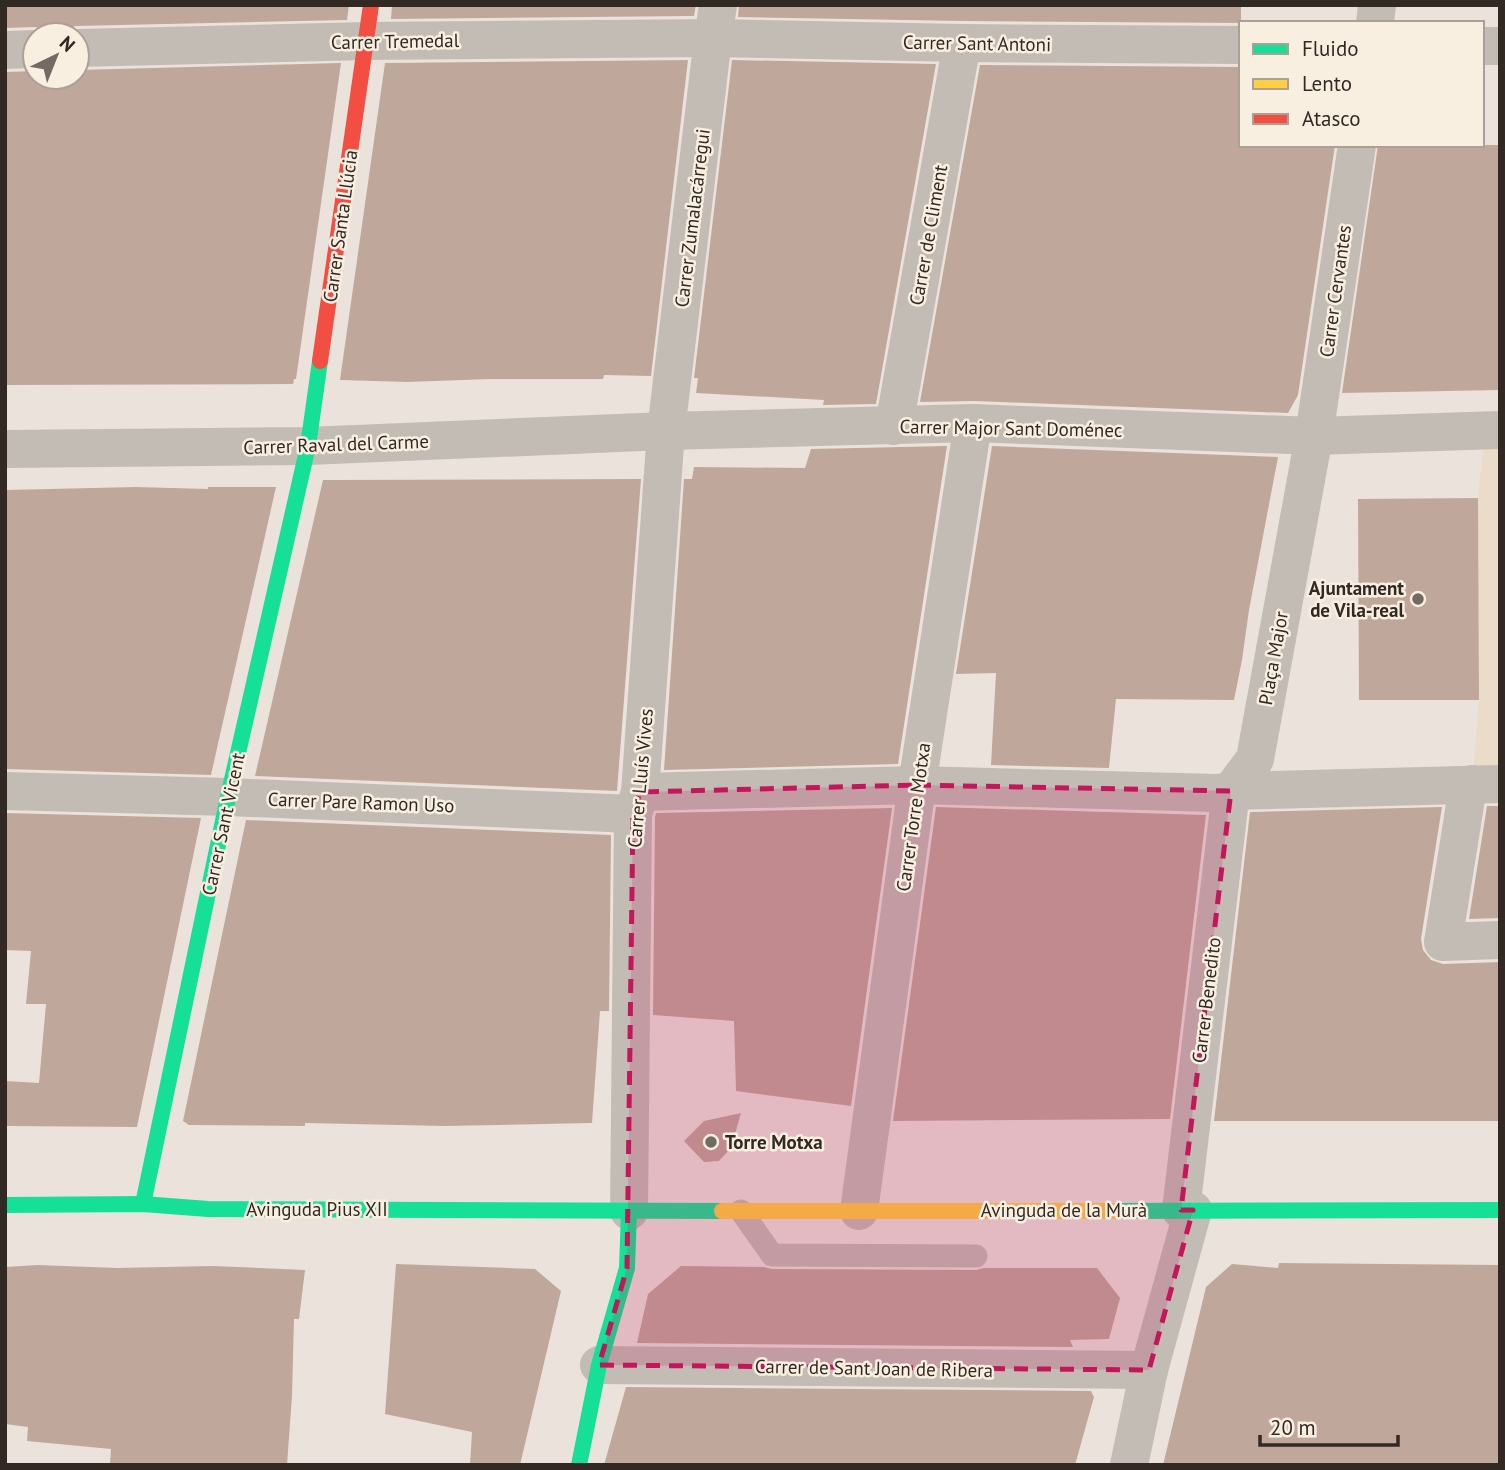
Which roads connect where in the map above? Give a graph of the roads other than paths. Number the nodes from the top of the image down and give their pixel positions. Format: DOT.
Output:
graph roads {
  1 [pos="716,22"];
  2 [pos="369,23"];
  3 [pos="962,43"];
  4 [pos="1239,45"];
  5 [pos="91,47"];
  6 [pos="1357,147"];
  7 [pos="973,423"];
  8 [pos="894,426"];
  9 [pos="1500,430"];
  10 [pos="666,431"];
  11 [pos="1314,436"];
  12 [pos="308,446"];
  13 [pos="5,449"];
  14 [pos="1491,778"];
  15 [pos="917,785"];
  16 [pos="5,791"];
  17 [pos="1231,791"];
  18 [pos="228,797"];
  19 [pos="636,803"];
  20 [pos="1500,940"];
  21 [pos="143,1204"];
  22 [pos="5,1205"];
  23 [pos="1187,1210"];
  24 [pos="1500,1210"];
  25 [pos="629,1211"];
  26 [pos="741,1211"];
  27 [pos="859,1211"];
  28 [pos="976,1256"];
  29 [pos="599,1365"];
  30 [pos="1149,1370"];
  31 [pos="579,1465"];
  32 [pos="1129,1465"];
  1 -- 2 [label="street, Carrer Tremedal"];
  1 -- 3 [label="street, Carrer Sant Antoni"];
  1 -- 10 [label="street, Carrer Zumalacárregui"];
  2 -- 5 [label="street, Carrer Tremedal"];
  2 -- 12 [label="main road, Carrer Santa Llúcia"];
  3 -- 4 [label="street, Carrer Sant Antoni"];
  3 -- 8 [label="street, Carrer de Climent"];
  6 -- 11 [label="street, Carrer Cervantes"];
  7 -- 8 [label="street, Carrer Major Sant Doménec"];
  7 -- 11 [label="street, Carrer Major Sant Doménec"];
  7 -- 15 [label="street, Carrer Torre Motxa"];
  8 -- 10 [label="street, Carrer Major Sant Doménec"];
  9 -- 11 [label="street"];
  10 -- 12 [label="street, Carrer Raval del Carme"];
  10 -- 19 [label="street, Carrer Lluís Vives"];
  11 -- 17 [label="street, Plaça Major"];
  12 -- 13 [label="street, Carrer Raval del Carme"];
  12 -- 18 [label="main road, Carrer Sant Vicent"];
  14 -- 17 [label="street"];
  14 -- 20 [label="street"];
  15 -- 17 [label="street, Carrer Pare Ramon Uso"];
  15 -- 19 [label="street, Carrer Pare Ramon Uso"];
  15 -- 27 [label="street, Carrer Torre Motxa"];
  16 -- 18 [label="street, Carrer Pare Ramon Uso"];
  17 -- 23 [label="street, Carrer Benedito"];
  18 -- 19 [label="street, Carrer Pare Ramon Uso"];
  18 -- 21 [label="main road, Carrer Sant Vicent"];
  19 -- 25 [label="street, Carrer Lluís Vives"];
  21 -- 22 [label="main road, Avinguda Pius XII"];
  21 -- 25 [label="main road, Avinguda Pius XII"];
  23 -- 24 [label="main road, Avinguda de la Murà"];
  23 -- 27 [label="main road, Avinguda de la Murà"];
  23 -- 30 [label="street, Carrer Benedito"];
  25 -- 26 [label="main road, Avinguda de la Murà"];
  25 -- 29 [label="main road"];
  26 -- 27 [label="main road, Avinguda de la Murà"];
  26 -- 28 [label="lane"];
  29 -- 30 [label="street, Carrer de Sant Joan de Ribera"];
  29 -- 31 [label="main road"];
  30 -- 32 [label="street, Carrer Benedito"];
}
